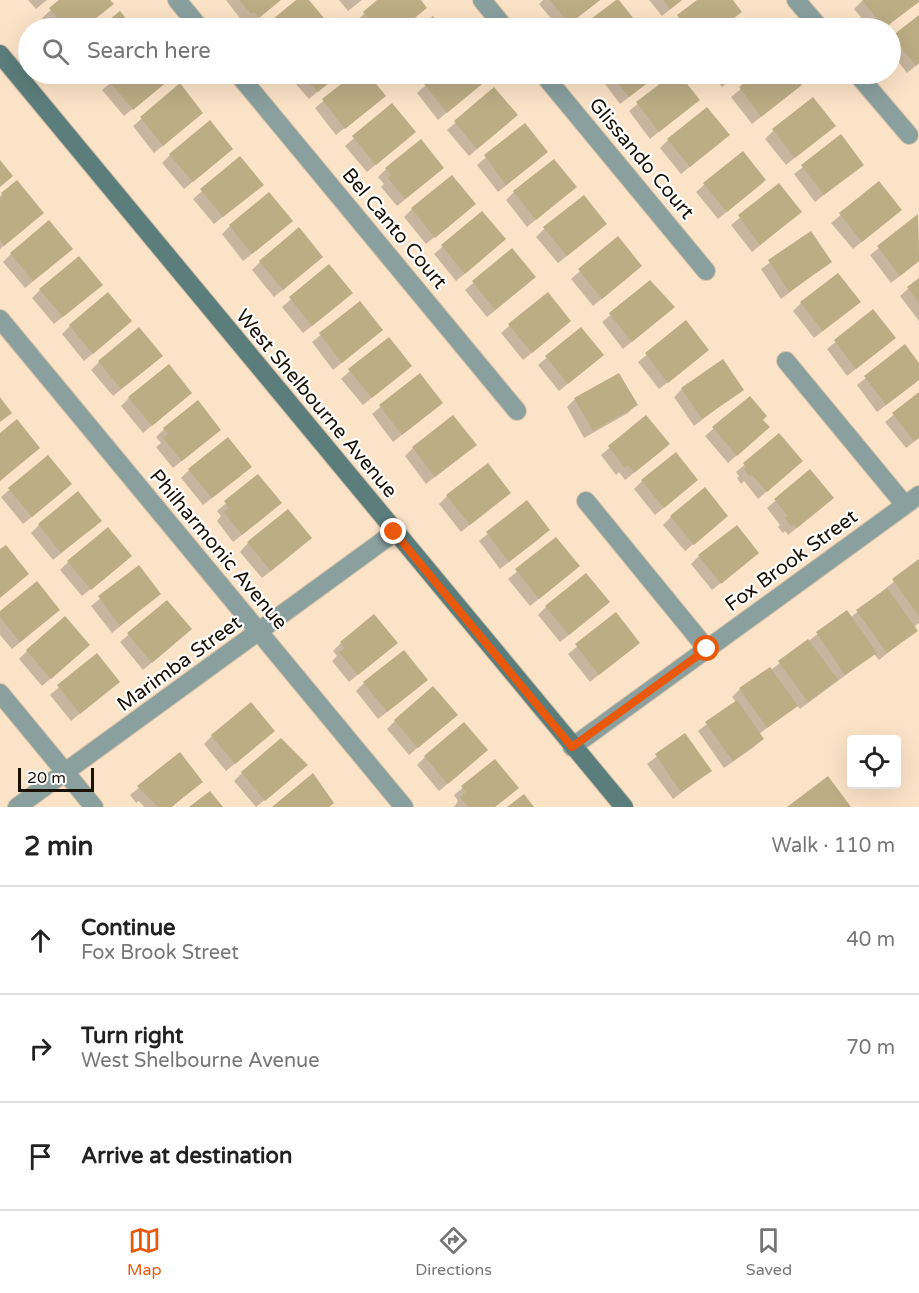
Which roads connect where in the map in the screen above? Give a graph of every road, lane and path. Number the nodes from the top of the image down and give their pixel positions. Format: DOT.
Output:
graph roads {
  1 [pos="177,0"];
  2 [pos="482,0"];
  3 [pos="796,0"];
  4 [pos="192,18"];
  5 [pos="497,18"];
  6 [pos="811,18"];
  7 [pos="0,54"];
  8 [pos="18,76"];
  9 [pos="25,84"];
  10 [pos="246,84"];
  11 [pos="551,84"];
  12 [pos="866,84"];
  13 [pos="909,135"];
  14 [pos="706,271"];
  15 [pos="0,319"];
  16 [pos="786,361"];
  17 [pos="517,411"];
  18 [pos="912,500"];
  19 [pos="586,501"];
  20 [pos="394,532"];
  21 [pos="260,632"];
  22 [pos="707,649"];
  23 [pos="0,693"];
  24 [pos="572,747"];
  25 [pos="65,772"];
  26 [pos="17,807"];
  27 [pos="94,807"];
  28 [pos="404,807"];
  29 [pos="624,807"];
  1 -- 4 [label="street"];
  2 -- 5 [label="street"];
  3 -- 6 [label="street"];
  7 -- 8 [label="street, West Shelbourne Avenue"];
  9 -- 20 [label="street, West Shelbourne Avenue"];
  10 -- 17 [label="street, Bel Canto Court"];
  11 -- 14 [label="street, Glissando Court"];
  12 -- 13 [label="street"];
  15 -- 21 [label="street, Philharmonic Avenue"];
  16 -- 18 [label="street"];
  18 -- 22 [label="street, Fox Brook Street"];
  19 -- 22 [label="street"];
  20 -- 21 [label="street, Marimba Street"];
  20 -- 24 [label="street, West Shelbourne Avenue"];
  21 -- 25 [label="street, Marimba Street"];
  21 -- 28 [label="street, Philharmonic Avenue"];
  22 -- 24 [label="street, Fox Brook Street"];
  23 -- 25 [label="street"];
  24 -- 29 [label="street, West Shelbourne Avenue"];
  25 -- 26 [label="street, Marimba Street"];
  25 -- 27 [label="street"];
}
